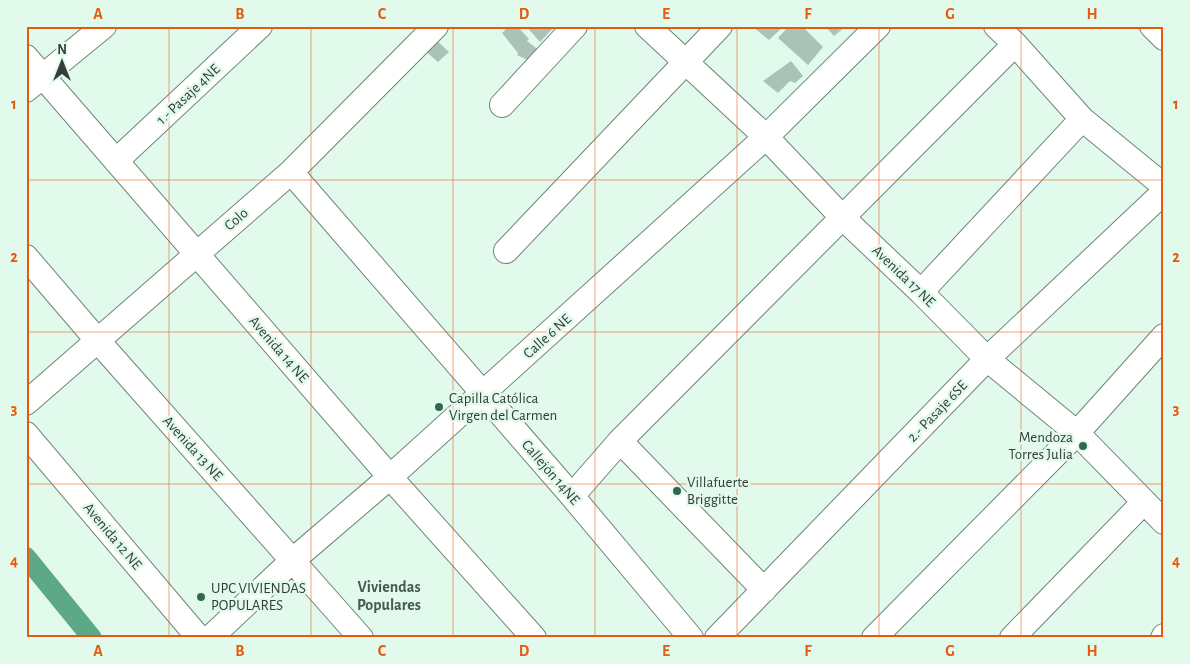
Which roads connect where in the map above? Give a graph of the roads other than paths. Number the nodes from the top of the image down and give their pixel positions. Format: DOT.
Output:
graph roads {
  1 [pos="104,26"];
  2 [pos="260,26"];
  3 [pos="436,26"];
  4 [pos="575,26"];
  5 [pos="647,26"];
  6 [pos="720,26"];
  7 [pos="878,26"];
  8 [pos="996,26"];
  9 [pos="1015,44"];
  10 [pos="26,57"];
  11 [pos="686,62"];
  12 [pos="34,83"];
  13 [pos="502,105"];
  14 [pos="1082,119"];
  15 [pos="766,137"];
  16 [pos="116,161"];
  17 [pos="292,172"];
  18 [pos="1164,186"];
  19 [pos="1164,192"];
  20 [pos="842,217"];
  21 [pos="506,251"];
  22 [pos="196,254"];
  23 [pos="26,257"];
  24 [pos="921,292"];
  25 [pos="1164,336"];
  26 [pos="98,341"];
  27 [pos="987,359"];
  28 [pos="482,394"];
  29 [pos="26,403"];
  30 [pos="26,434"];
  31 [pos="1077,434"];
  32 [pos="620,441"];
  33 [pos="390,477"];
  34 [pos="572,496"];
  35 [pos="1144,502"];
  36 [pos="1164,522"];
  37 [pos="293,560"];
  38 [pos="764,590"];
  39 [pos="199,638"];
  40 [pos="210,638"];
  41 [pos="361,638"];
  42 [pos="534,638"];
  43 [pos="691,638"];
  44 [pos="717,638"];
  45 [pos="874,638"];
  46 [pos="1012,638"];
  1 -- 12 [label="street"];
  2 -- 16 [label="street, 1.- Pasaje 4NE"];
  3 -- 17 [label="street, Colo"];
  4 -- 13 [label="street"];
  5 -- 11 [label="street, Avenida 17 NE"];
  6 -- 11 [label="street"];
  7 -- 15 [label="street, Calle 6 NE"];
  8 -- 9 [label="street"];
  9 -- 14 [label="street"];
  9 -- 20 [label="street"];
  10 -- 12 [label="street, Avenida 14 NE"];
  11 -- 15 [label="street, Avenida 17 NE"];
  11 -- 21 [label="street"];
  12 -- 16 [label="street, Avenida 14 NE"];
  14 -- 18 [label="street"];
  14 -- 24 [label="street"];
  15 -- 20 [label="street, Avenida 17 NE"];
  15 -- 28 [label="street, Calle 6 NE"];
  16 -- 22 [label="street, Avenida 14 NE"];
  17 -- 22 [label="street, Colo"];
  17 -- 28 [label="street, Callejón 14NE"];
  19 -- 27 [label="street, 2.- Pasaje 6SE"];
  20 -- 24 [label="street, Avenida 17 NE"];
  20 -- 32 [label="street"];
  22 -- 26 [label="street, Colo"];
  22 -- 33 [label="street, Avenida 14 NE"];
  23 -- 26 [label="street, Avenida 13 NE"];
  24 -- 27 [label="street, Avenida 17 NE"];
  25 -- 31 [label="street"];
  26 -- 29 [label="street, Colo"];
  26 -- 37 [label="street, Avenida 13 NE"];
  27 -- 31 [label="street, Avenida 17 NE"];
  27 -- 38 [label="street, 2.- Pasaje 6SE"];
  28 -- 33 [label="street, Calle 6 NE"];
  28 -- 34 [label="street, Callejón 14NE"];
  30 -- 39 [label="street, Avenida 12 NE"];
  31 -- 35 [label="street, Avenida 17 NE"];
  31 -- 45 [label="street"];
  32 -- 34 [label="street"];
  32 -- 38 [label="street"];
  33 -- 37 [label="street, Calle 6 NE"];
  33 -- 42 [label="street, Avenida 14 NE"];
  34 -- 43 [label="street, Callejón 14NE"];
  35 -- 36 [label="street, Avenida 17 NE"];
  35 -- 46 [label="street"];
  37 -- 40 [label="street, Calle 6 NE"];
  37 -- 41 [label="street, Avenida 13 NE"];
  38 -- 44 [label="street, 2.- Pasaje 6SE"];
}
